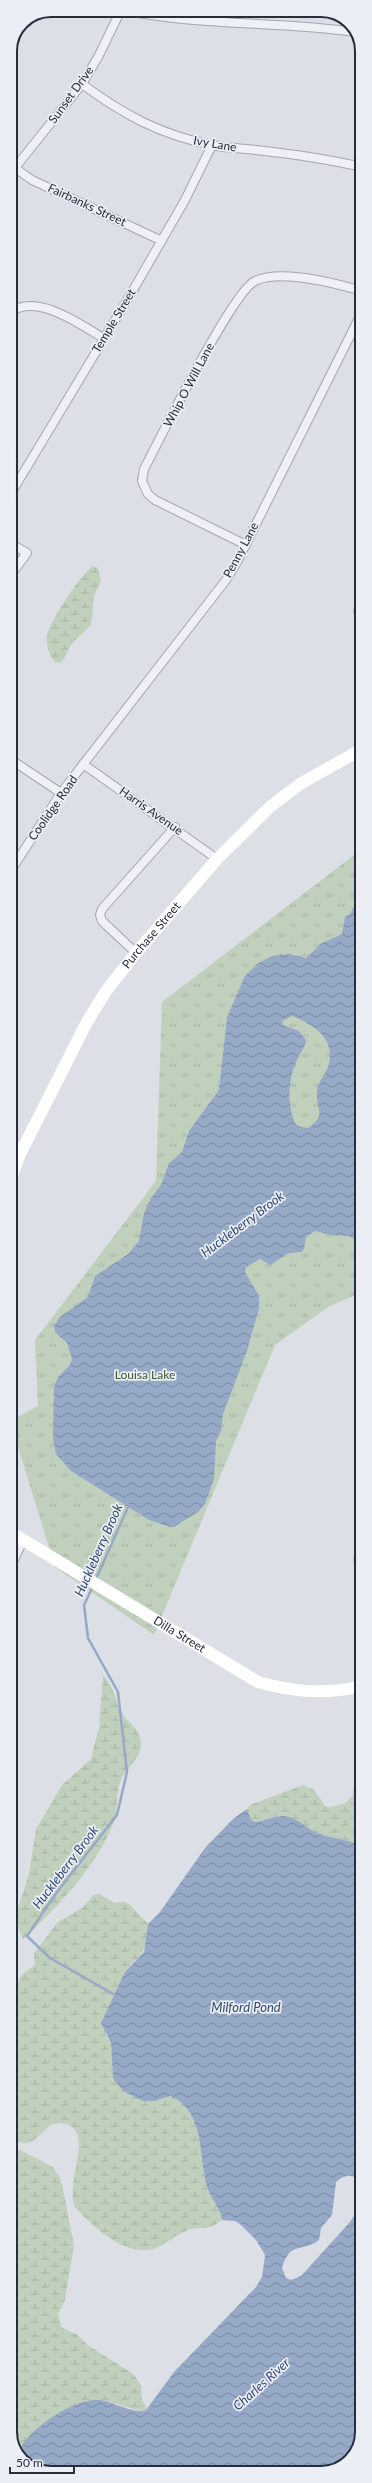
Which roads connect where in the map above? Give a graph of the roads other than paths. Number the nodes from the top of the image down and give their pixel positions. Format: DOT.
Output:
graph roads {
  1 [pos="118,17"];
  2 [pos="169,17"];
  3 [pos="348,31"];
  4 [pos="82,84"];
  5 [pos="212,145"];
  6 [pos="17,165"];
  7 [pos="355,165"];
  8 [pos="17,173"];
  9 [pos="160,240"];
  10 [pos="355,289"];
  11 [pos="17,309"];
  12 [pos="355,326"];
  13 [pos="103,338"];
  14 [pos="17,482"];
  15 [pos="246,545"];
  16 [pos="17,547"];
  17 [pos="17,566"];
  18 [pos="355,753"];
  19 [pos="17,764"];
  20 [pos="83,764"];
  21 [pos="61,793"];
  22 [pos="174,827"];
  23 [pos="217,859"];
  24 [pos="17,861"];
  25 [pos="136,953"];
  26 [pos="17,1147"];
  27 [pos="17,1537"];
  28 [pos="22,1540"];
  29 [pos="17,1551"];
  30 [pos="355,1688"];
  1 -- 4 [label="street, Sunset Drive"];
  2 -- 3 [label="street"];
  4 -- 5 [label="street, Ivy Lane"];
  4 -- 6 [label="street, Sunset Drive"];
  5 -- 7 [label="street, Ivy Lane"];
  5 -- 9 [label="street, Temple Street"];
  8 -- 9 [label="street, Fairbanks Street"];
  9 -- 13 [label="street, Temple Street"];
  10 -- 15 [label="street, Whip O Will Lane"];
  11 -- 13 [label="street"];
  12 -- 15 [label="street, Penny Lane"];
  13 -- 14 [label="street, Temple Street"];
  15 -- 20 [label="street, Penny Lane"];
  16 -- 17 [label="street"];
  18 -- 23 [label="main road, Purchase Street"];
  19 -- 21 [label="street"];
  20 -- 21 [label="street, Coolidge Road"];
  20 -- 22 [label="street, Harris Avenue"];
  21 -- 24 [label="street, Coolidge Road"];
  22 -- 23 [label="street, Harris Avenue"];
  22 -- 25 [label="street"];
  23 -- 25 [label="main road, Purchase Street"];
  25 -- 26 [label="main road, Purchase Street"];
  27 -- 28 [label="main road, Dilla Street"];
  28 -- 29 [label="street"];
  28 -- 30 [label="main road, Dilla Street"];
}
